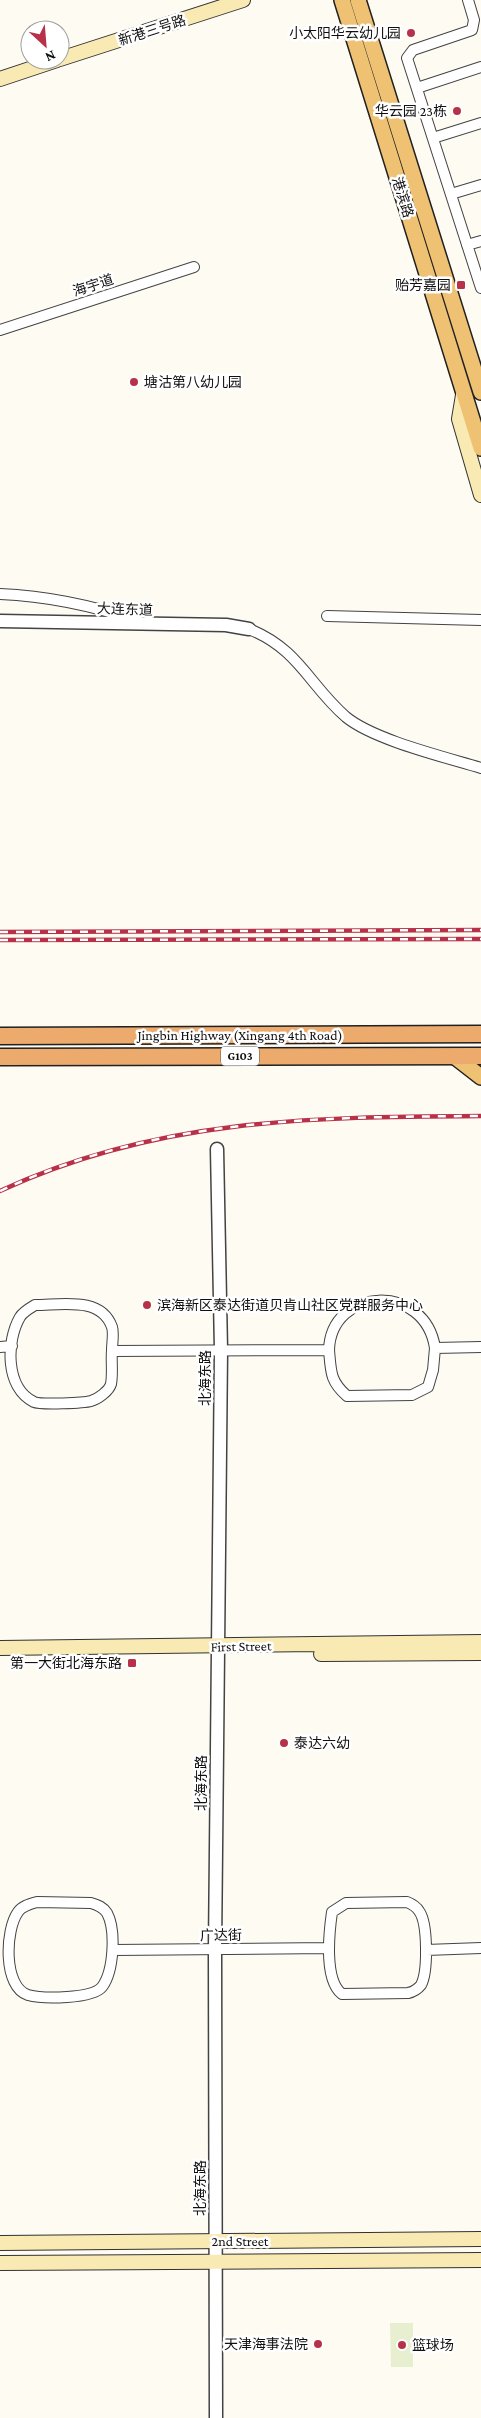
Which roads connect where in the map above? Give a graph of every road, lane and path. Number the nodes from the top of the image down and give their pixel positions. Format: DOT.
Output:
graph roads {
  1 [pos="216,0"];
  2 [pos="243,0"];
  3 [pos="342,0"];
  4 [pos="358,0"];
  5 [pos="468,0"];
  6 [pos="70,48"];
  7 [pos="70,56"];
  8 [pos="20,64"];
  9 [pos="481,67"];
  10 [pos="0,70"];
  11 [pos="26,70"];
  12 [pos="0,78"];
  13 [pos="417,88"];
  14 [pos="481,122"];
  15 [pos="433,138"];
  16 [pos="481,185"];
  17 [pos="451,194"];
  18 [pos="481,240"];
  19 [pos="467,245"];
  20 [pos="193,265"];
  21 [pos="481,288"];
  22 [pos="0,328"];
  23 [pos="480,387"];
  24 [pos="462,391"];
  25 [pos="481,448"];
  26 [pos="481,495"];
  27 [pos="0,594"];
  28 [pos="327,616"];
  29 [pos="481,620"];
  30 [pos="0,621"];
  31 [pos="150,625"];
  32 [pos="249,629"];
  33 [pos="481,761"];
  34 [pos="481,768"];
  35 [pos="481,1034"];
  36 [pos="0,1036"];
  37 [pos="454,1056"];
  38 [pos="481,1056"];
  39 [pos="0,1057"];
  40 [pos="481,1077"];
  41 [pos="217,1149"];
  42 [pos="0,1347"];
  43 [pos="481,1347"];
  44 [pos="435,1348"];
  45 [pos="221,1350"];
  46 [pos="330,1350"];
  47 [pos="7,1351"];
  48 [pos="112,1351"];
  49 [pos="481,1642"];
  50 [pos="0,1648"];
  51 [pos="217,1650"];
  52 [pos="481,1653"];
  53 [pos="0,1655"];
  54 [pos="329,1948"];
  55 [pos="481,1948"];
  56 [pos="215,1949"];
  57 [pos="113,1950"];
  58 [pos="426,1950"];
  59 [pos="4,1953"];
  60 [pos="481,2239"];
  61 [pos="216,2242"];
  62 [pos="0,2244"];
  63 [pos="481,2260"];
  64 [pos="216,2262"];
  65 [pos="0,2263"];
  66 [pos="216,2418"];
  1 -- 6 [label="main road, 新港三号路"];
  2 -- 7 [label="main road, 新港三号路"];
  3 -- 24 [label="main road, 港滨路"];
  4 -- 23 [label="main road, 港滨路"];
  5 -- 13 [label="street"];
  8 -- 10 [label="main road"];
  9 -- 13 [label="street"];
  11 -- 12 [label="main road, 新港三号路"];
  13 -- 15 [label="street"];
  14 -- 15 [label="street"];
  15 -- 17 [label="street"];
  16 -- 17 [label="street"];
  17 -- 19 [label="street"];
  18 -- 19 [label="street"];
  19 -- 21 [label="street"];
  20 -- 22 [label="street, 海宇道"];
  23 -- 24 [label="street"];
  24 -- 25 [label="main road, 港滨路"];
  24 -- 26 [label="main road"];
  27 -- 31 [label="street"];
  28 -- 29 [label="street"];
  30 -- 31 [label="street, 大连东道"];
  31 -- 32 [label="street, 大连东道"];
  32 -- 33 [label="street"];
  32 -- 34 [label="street"];
  35 -- 36 [label="highway, Jingbin Highway (Xingang 4th Road) / G103"];
  37 -- 38 [label="highway, Jingbin Highway (Xingang 4th Road) / G103"];
  37 -- 39 [label="highway, Jingbin Highway (Xingang 4th Road) / G103"];
  37 -- 40 [label="main road"];
  41 -- 45 [label="street, 北海东路"];
  42 -- 47 [label="street"];
  43 -- 44 [label="street"];
  44 -- 46 [label="street"];
  44 -- 46 [label="street"];
  45 -- 46 [label="street"];
  45 -- 48 [label="street"];
  45 -- 51 [label="street, 北海东路"];
  47 -- 48 [label="street"];
  47 -- 48 [label="street"];
  49 -- 51 [label="main road, First Street"];
  50 -- 51 [label="main road, First Street"];
  51 -- 52 [label="main road, First Street"];
  51 -- 53 [label="main road, First Street"];
  51 -- 56 [label="street, 北海东路"];
  54 -- 56 [label="street, 广达街"];
  54 -- 58 [label="street"];
  54 -- 58 [label="street"];
  55 -- 58 [label="street"];
  56 -- 57 [label="street, 广达街"];
  56 -- 61 [label="street, 北海东路"];
  57 -- 59 [label="street"];
  57 -- 59 [label="street"];
  60 -- 61 [label="main road, 2nd Street"];
  61 -- 62 [label="main road, 2nd Street"];
  61 -- 64 [label="street, 北海东路"];
  63 -- 64 [label="main road, 2nd Street"];
  64 -- 65 [label="main road, 2nd Street"];
  64 -- 66 [label="street, 北海东路"];
}
